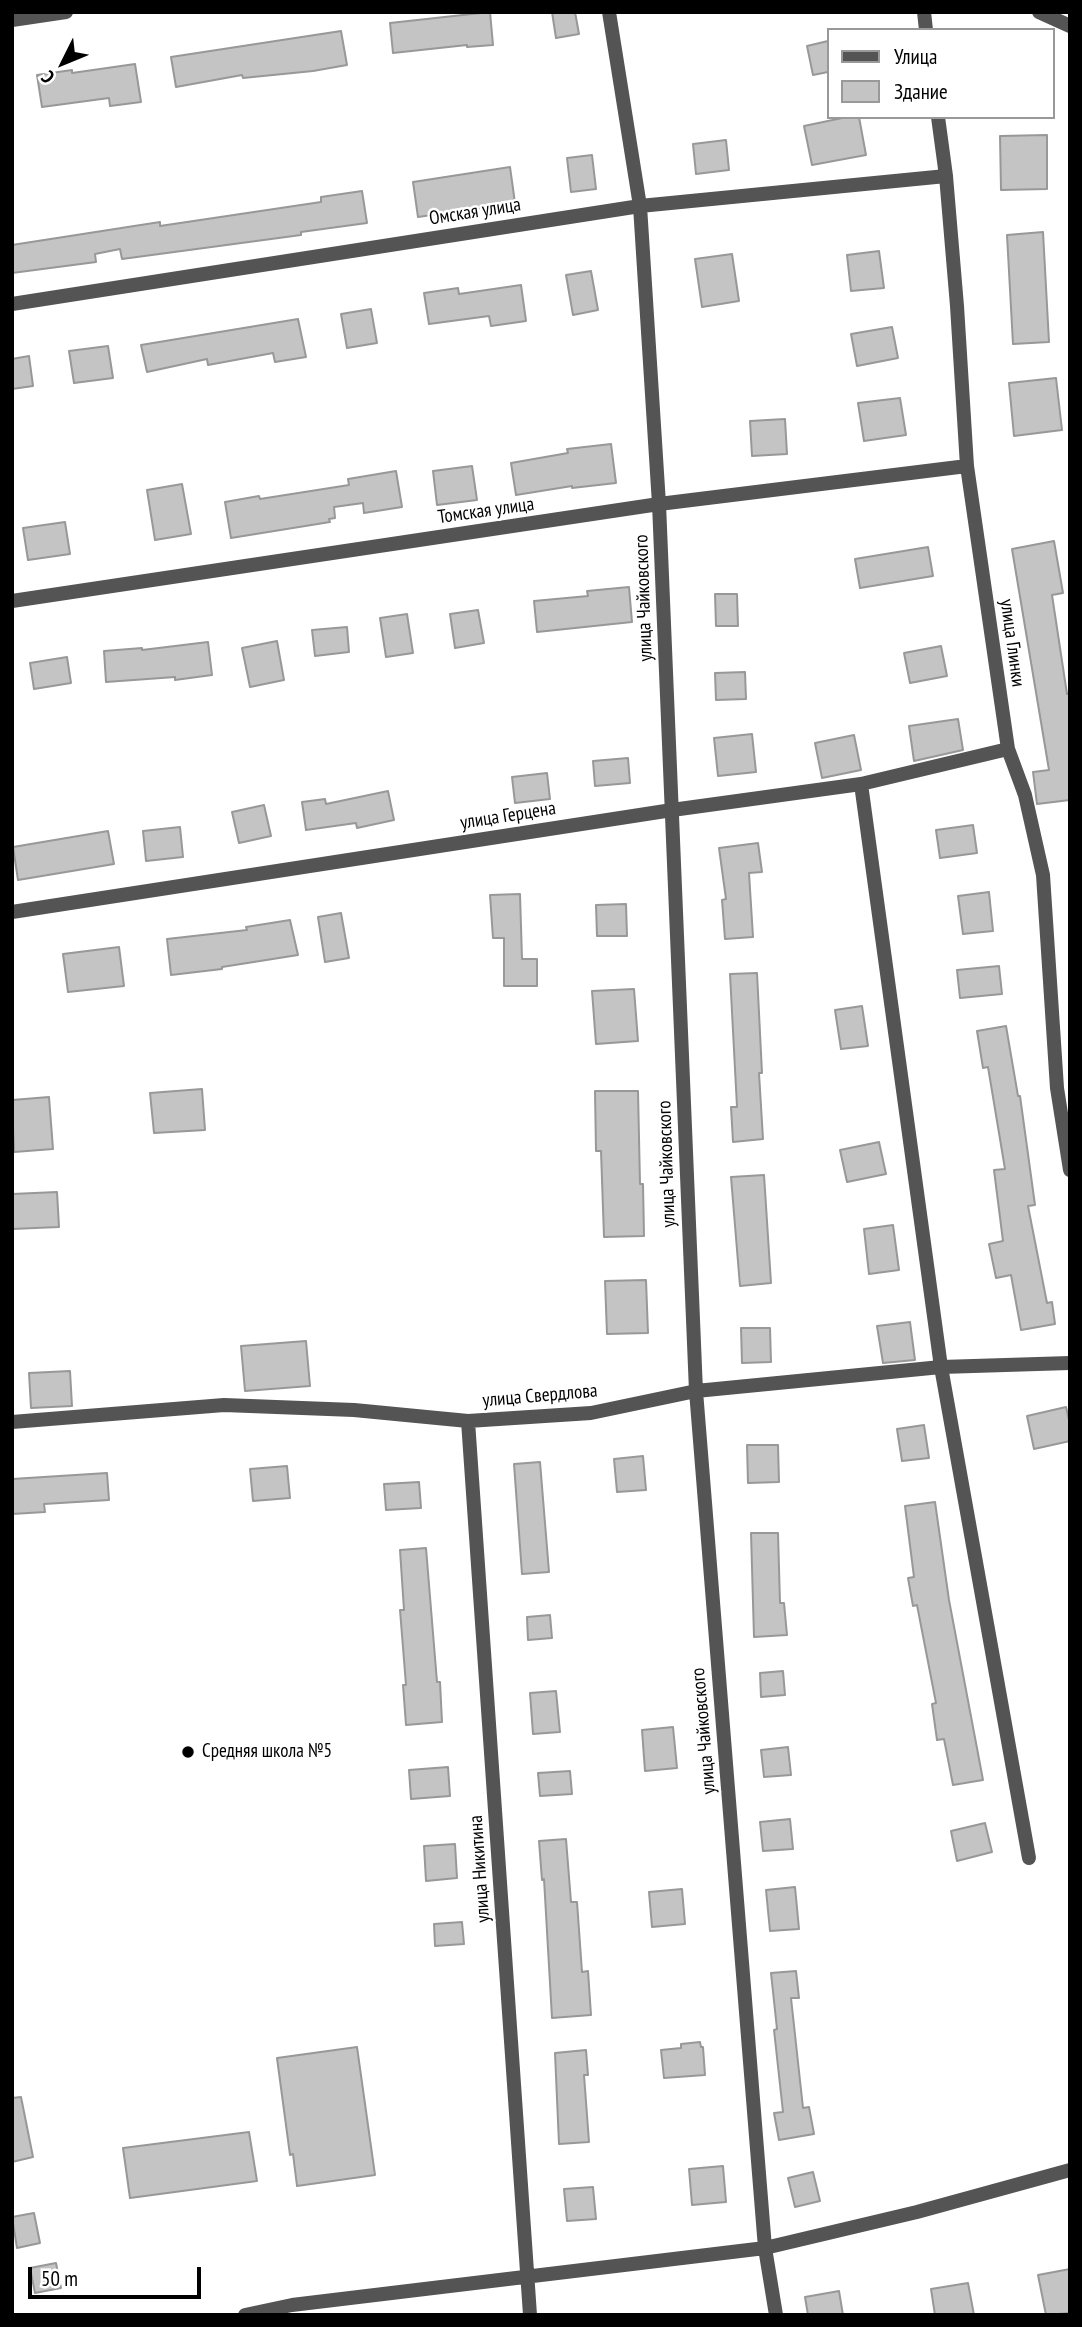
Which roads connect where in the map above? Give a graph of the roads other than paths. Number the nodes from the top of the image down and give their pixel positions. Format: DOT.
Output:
graph roads {
  1 [pos="66,12"];
  2 [pos="609,12"];
  3 [pos="1039,12"];
  4 [pos="1063,19"];
  5 [pos="12,20"];
  6 [pos="938,119"];
  7 [pos="946,176"];
  8 [pos="640,206"];
  9 [pos="12,304"];
  10 [pos="967,466"];
  11 [pos="659,505"];
  12 [pos="12,601"];
  13 [pos="1007,749"];
  14 [pos="861,784"];
  15 [pos="672,810"];
  16 [pos="12,912"];
  17 [pos="1070,1170"];
  18 [pos="1070,1363"];
  19 [pos="941,1367"];
  20 [pos="696,1391"];
  21 [pos="468,1421"];
  22 [pos="12,1422"];
  23 [pos="1029,1858"];
  24 [pos="1070,2170"];
  25 [pos="765,2248"];
  26 [pos="527,2276"];
  27 [pos="293,2310"];
  28 [pos="245,2315"];
  29 [pos="530,2315"];
  30 [pos="776,2315"];
  1 -- 5 [label="street"];
  2 -- 8 [label="street, улица Чайковского"];
  3 -- 4 [label="street"];
  6 -- 7 [label="street, улица Глинки"];
  7 -- 8 [label="street, Омская улица"];
  7 -- 10 [label="street, улица Глинки"];
  8 -- 9 [label="street, Омская улица"];
  8 -- 11 [label="street, улица Чайковского"];
  10 -- 11 [label="street, Томская улица"];
  10 -- 13 [label="street, улица Глинки"];
  11 -- 12 [label="street, Томская улица"];
  11 -- 15 [label="street, улица Чайковского"];
  13 -- 14 [label="street, улица Герцена"];
  13 -- 17 [label="street, улица Глинки"];
  14 -- 15 [label="street, улица Герцена"];
  14 -- 19 [label="street"];
  15 -- 16 [label="street, улица Герцена"];
  15 -- 20 [label="street, улица Чайковского"];
  18 -- 19 [label="street, улица Свердлова"];
  19 -- 20 [label="street, улица Свердлова"];
  19 -- 23 [label="street"];
  20 -- 21 [label="street, улица Свердлова"];
  20 -- 25 [label="street, улица Чайковского"];
  21 -- 22 [label="street, улица Свердлова"];
  21 -- 26 [label="street, улица Никитина"];
  24 -- 25 [label="street"];
  25 -- 26 [label="street"];
  25 -- 30 [label="street, улица Чайковского"];
  26 -- 27 [label="street"];
  26 -- 29 [label="street, улица Никитина"];
  27 -- 28 [label="street"];
}
